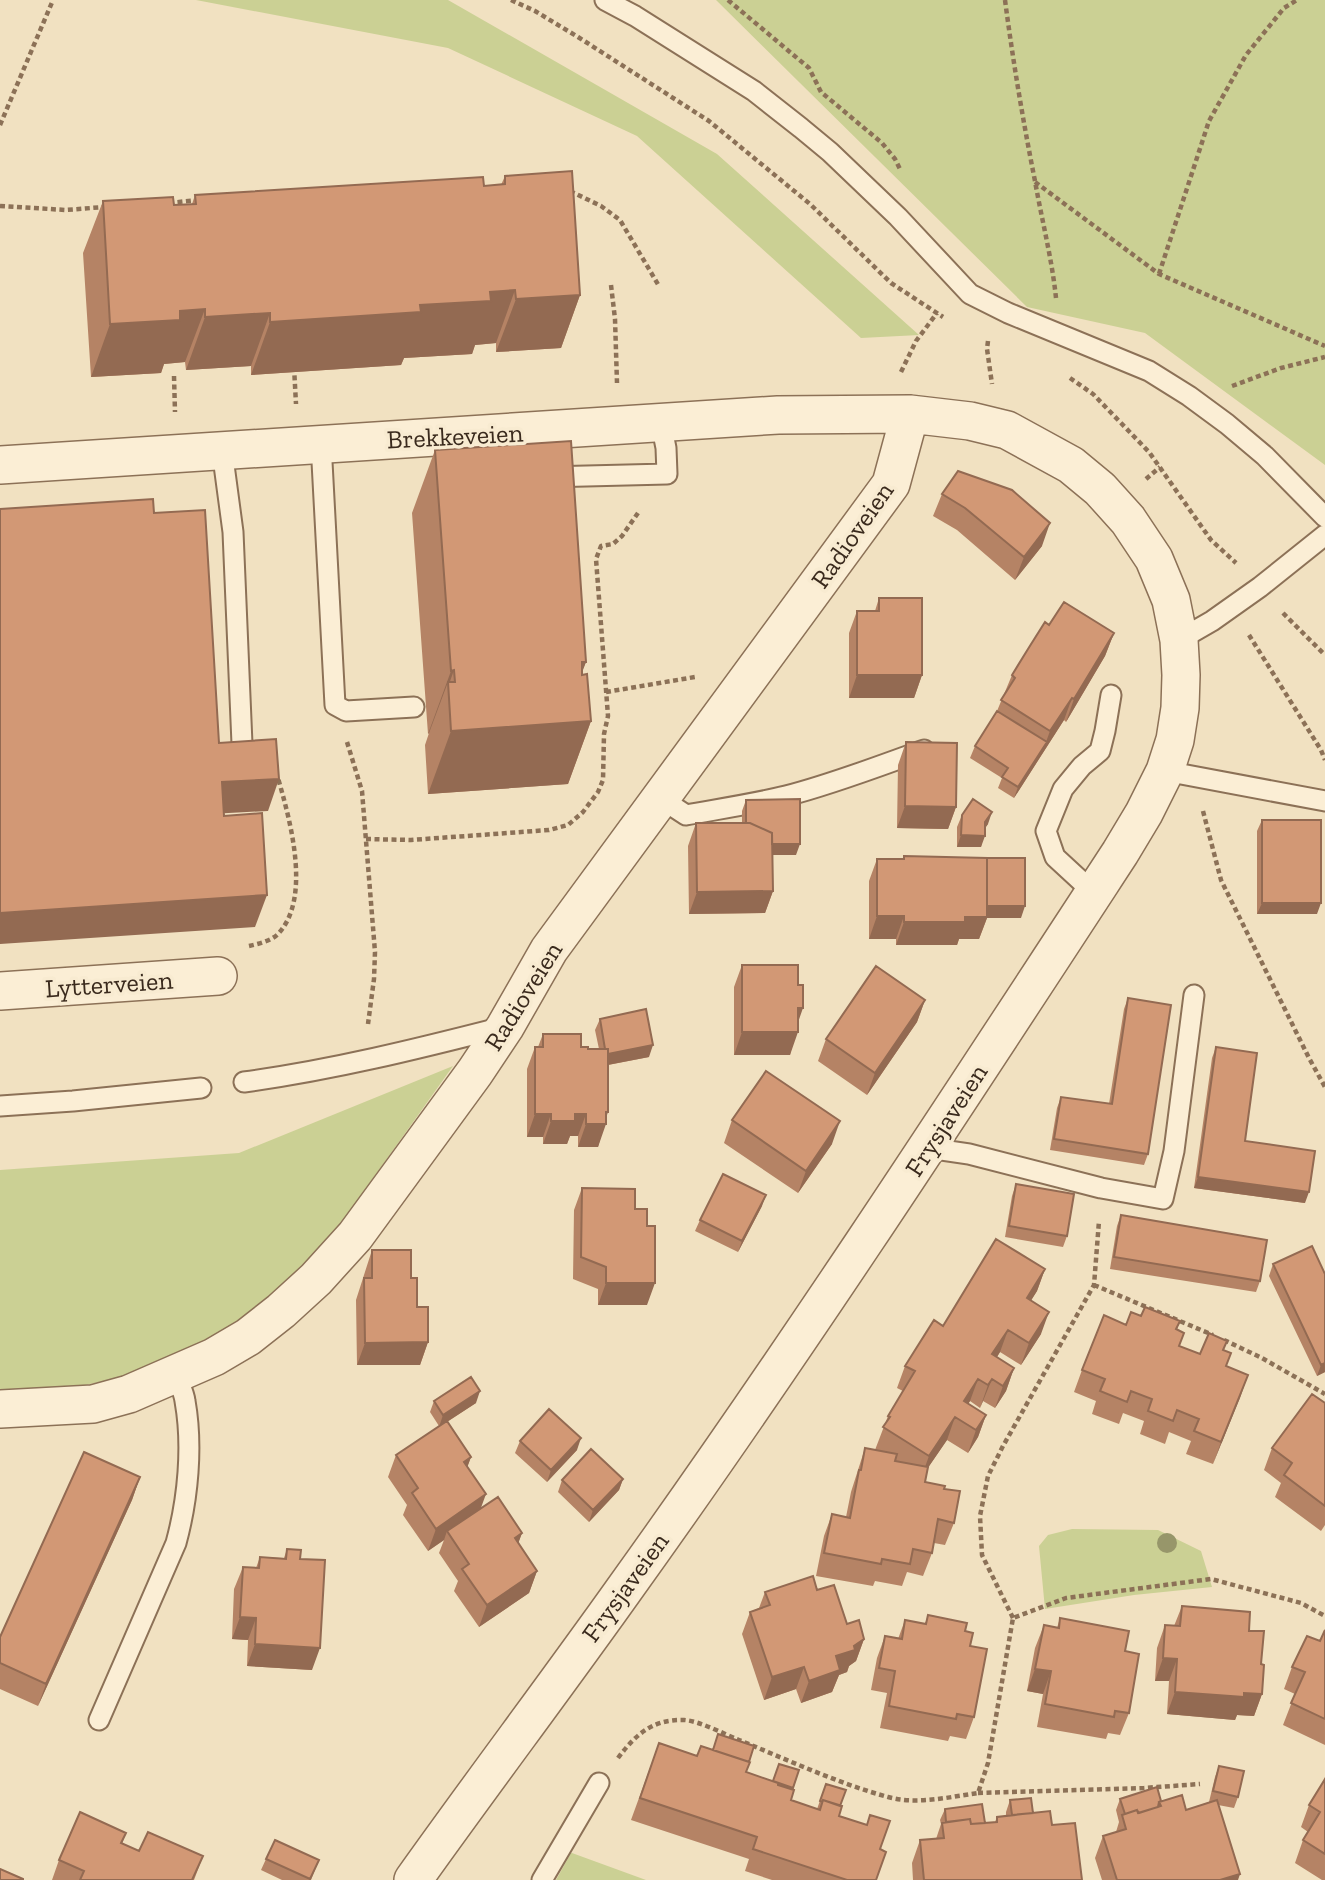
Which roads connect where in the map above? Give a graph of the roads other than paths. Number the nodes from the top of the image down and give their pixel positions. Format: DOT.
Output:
graph roads {
  1 [pos="605,0"];
  2 [pos="910,414"];
  3 [pos="661,423"];
  4 [pos="321,443"];
  5 [pos="222,450"];
  6 [pos="0,465"];
  7 [pos="532,478"];
  8 [pos="1325,517"];
  9 [pos="1325,535"];
  10 [pos="1178,640"];
  11 [pos="1111,695"];
  12 [pos="414,707"];
  13 [pos="242,744"];
  14 [pos="942,744"];
  15 [pos="1166,771"];
  16 [pos="660,798"];
  17 [pos="1325,801"];
  18 [pos="1094,893"];
  19 [pos="218,976"];
  20 [pos="0,991"];
  21 [pos="1194,995"];
  22 [pos="505,1027"];
  23 [pos="244,1082"];
  24 [pos="201,1087"];
  25 [pos="0,1106"];
  26 [pos="928,1148"];
  27 [pos="176,1375"];
  28 [pos="0,1409"];
  29 [pos="99,1720"];
  30 [pos="599,1783"];
  31 [pos="412,1880"];
  32 [pos="542,1880"];
  1 -- 8 [label="lane"];
  2 -- 3 [label="street, Brekkeveien"];
  2 -- 10 [label="street, Frysjaveien"];
  2 -- 16 [label="street, Radioveien"];
  3 -- 4 [label="street, Brekkeveien"];
  3 -- 7 [label="lane"];
  4 -- 5 [label="street, Brekkeveien"];
  4 -- 12 [label="lane"];
  5 -- 6 [label="street, Brekkeveien"];
  5 -- 13 [label="lane"];
  9 -- 10 [label="lane"];
  10 -- 15 [label="street, Frysjaveien"];
  11 -- 18 [label="lane"];
  14 -- 16 [label="lane"];
  15 -- 17 [label="lane"];
  15 -- 18 [label="street, Frysjaveien"];
  16 -- 22 [label="street, Radioveien"];
  18 -- 26 [label="street, Frysjaveien"];
  19 -- 20 [label="street, Lytterveien"];
  21 -- 26 [label="lane"];
  22 -- 23 [label="lane"];
  22 -- 27 [label="street, Radioveien"];
  24 -- 25 [label="lane"];
  26 -- 31 [label="street, Frysjaveien"];
  27 -- 28 [label="street, Radioveien"];
  27 -- 29 [label="lane"];
  30 -- 32 [label="lane"];
}
